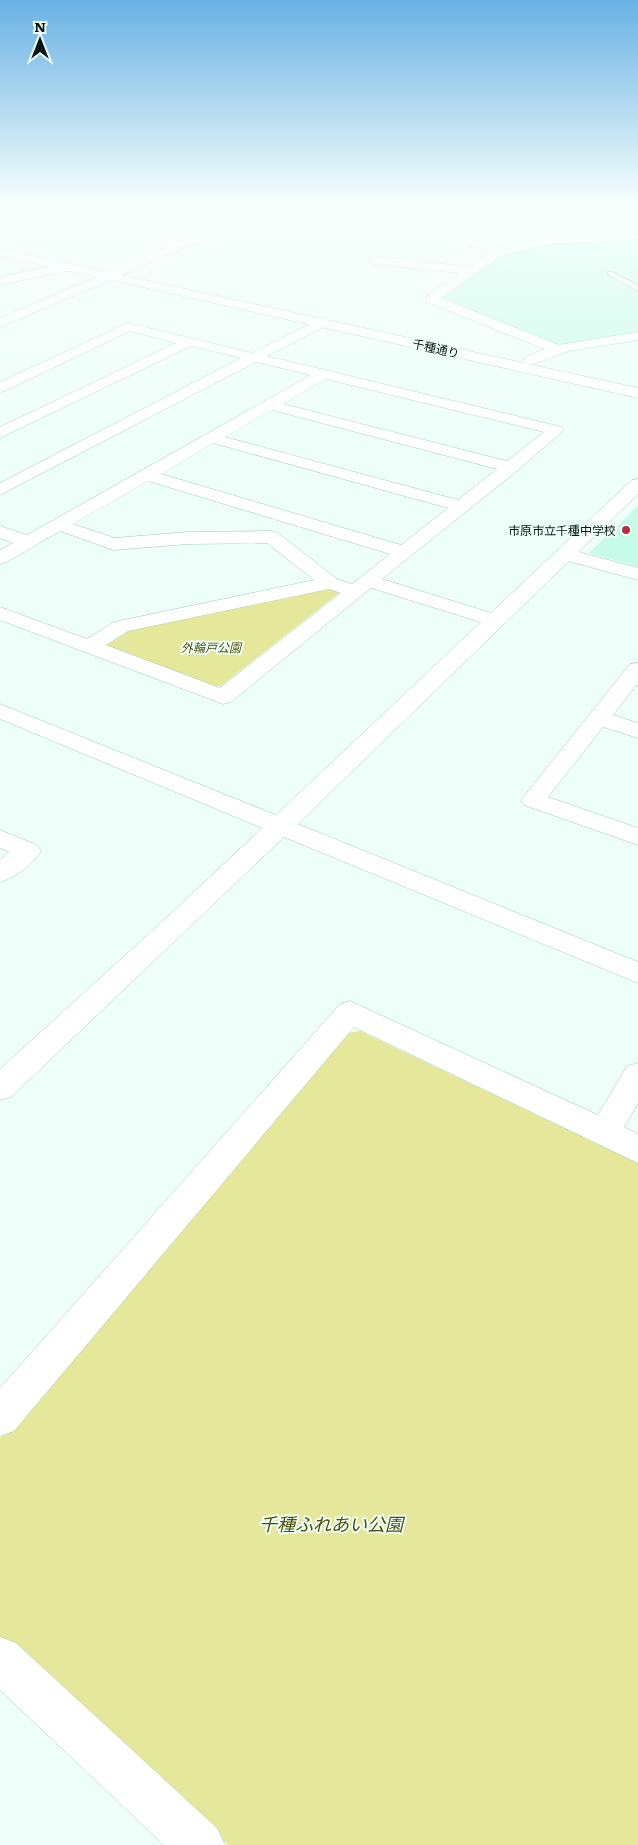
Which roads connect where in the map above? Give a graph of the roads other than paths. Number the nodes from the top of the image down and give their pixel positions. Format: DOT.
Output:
graph roads {
  1 [pos="80,289"];
  2 [pos="180,289"];
  3 [pos="187,289"];
  4 [pos="445,289"];
  5 [pos="322,322"];
  6 [pos="0,323"];
  7 [pos="638,336"];
  8 [pos="189,342"];
  9 [pos="558,350"];
  10 [pos="254,358"];
  11 [pos="529,361"];
  12 [pos="322,374"];
  13 [pos="638,384"];
  14 [pos="0,388"];
  15 [pos="638,393"];
  16 [pos="270,405"];
  17 [pos="0,433"];
  18 [pos="212,438"];
  19 [pos="510,467"];
  20 [pos="147,475"];
  21 [pos="638,484"];
  22 [pos="0,490"];
  23 [pos="461,506"];
  24 [pos="59,525"];
  25 [pos="0,532"];
  26 [pos="28,542"];
  27 [pos="404,552"];
  28 [pos="564,554"];
  29 [pos="0,558"];
  30 [pos="638,574"];
  31 [pos="330,583"];
  32 [pos="361,586"];
  33 [pos="0,613"];
  34 [pos="494,620"];
  35 [pos="89,647"];
  36 [pos="638,669"];
  37 [pos="0,710"];
  38 [pos="599,718"];
  39 [pos="638,731"];
  40 [pos="281,825"];
  41 [pos="638,837"];
  42 [pos="0,838"];
  43 [pos="0,873"];
  44 [pos="638,973"];
  45 [pos="638,1075"];
  46 [pos="0,1088"];
  47 [pos="604,1133"];
  48 [pos="638,1149"];
  49 [pos="0,1416"];
  50 [pos="0,1659"];
  51 [pos="200,1845"];
  1 -- 6 [label="street"];
  2 -- 5 [label="street, 千種通り"];
  3 -- 11 [label="street, 千種通り"];
  4 -- 9 [label="street"];
  5 -- 10 [label="street"];
  5 -- 15 [label="street, 千種通り"];
  7 -- 9 [label="street"];
  8 -- 10 [label="street"];
  8 -- 14 [label="street"];
  8 -- 17 [label="street"];
  9 -- 11 [label="street"];
  10 -- 12 [label="street"];
  10 -- 22 [label="street"];
  11 -- 13 [label="street, 千種通り"];
  12 -- 16 [label="street"];
  12 -- 19 [label="street"];
  16 -- 18 [label="street"];
  16 -- 19 [label="street"];
  18 -- 20 [label="street"];
  18 -- 23 [label="street"];
  19 -- 23 [label="street"];
  20 -- 24 [label="street"];
  20 -- 27 [label="street"];
  21 -- 28 [label="street"];
  23 -- 27 [label="street"];
  24 -- 26 [label="street"];
  24 -- 31 [label="street"];
  25 -- 26 [label="street"];
  26 -- 29 [label="street"];
  27 -- 32 [label="street"];
  28 -- 30 [label="street"];
  28 -- 34 [label="street"];
  31 -- 32 [label="street"];
  31 -- 35 [label="street"];
  32 -- 34 [label="street"];
  32 -- 35 [label="street"];
  33 -- 35 [label="street"];
  34 -- 40 [label="street"];
  36 -- 38 [label="street"];
  37 -- 40 [label="street"];
  38 -- 39 [label="street"];
  38 -- 41 [label="street"];
  40 -- 44 [label="street"];
  40 -- 46 [label="street"];
  42 -- 43 [label="street"];
  45 -- 47 [label="street"];
  47 -- 48 [label="street"];
  47 -- 49 [label="street"];
  50 -- 51 [label="street"];
}
